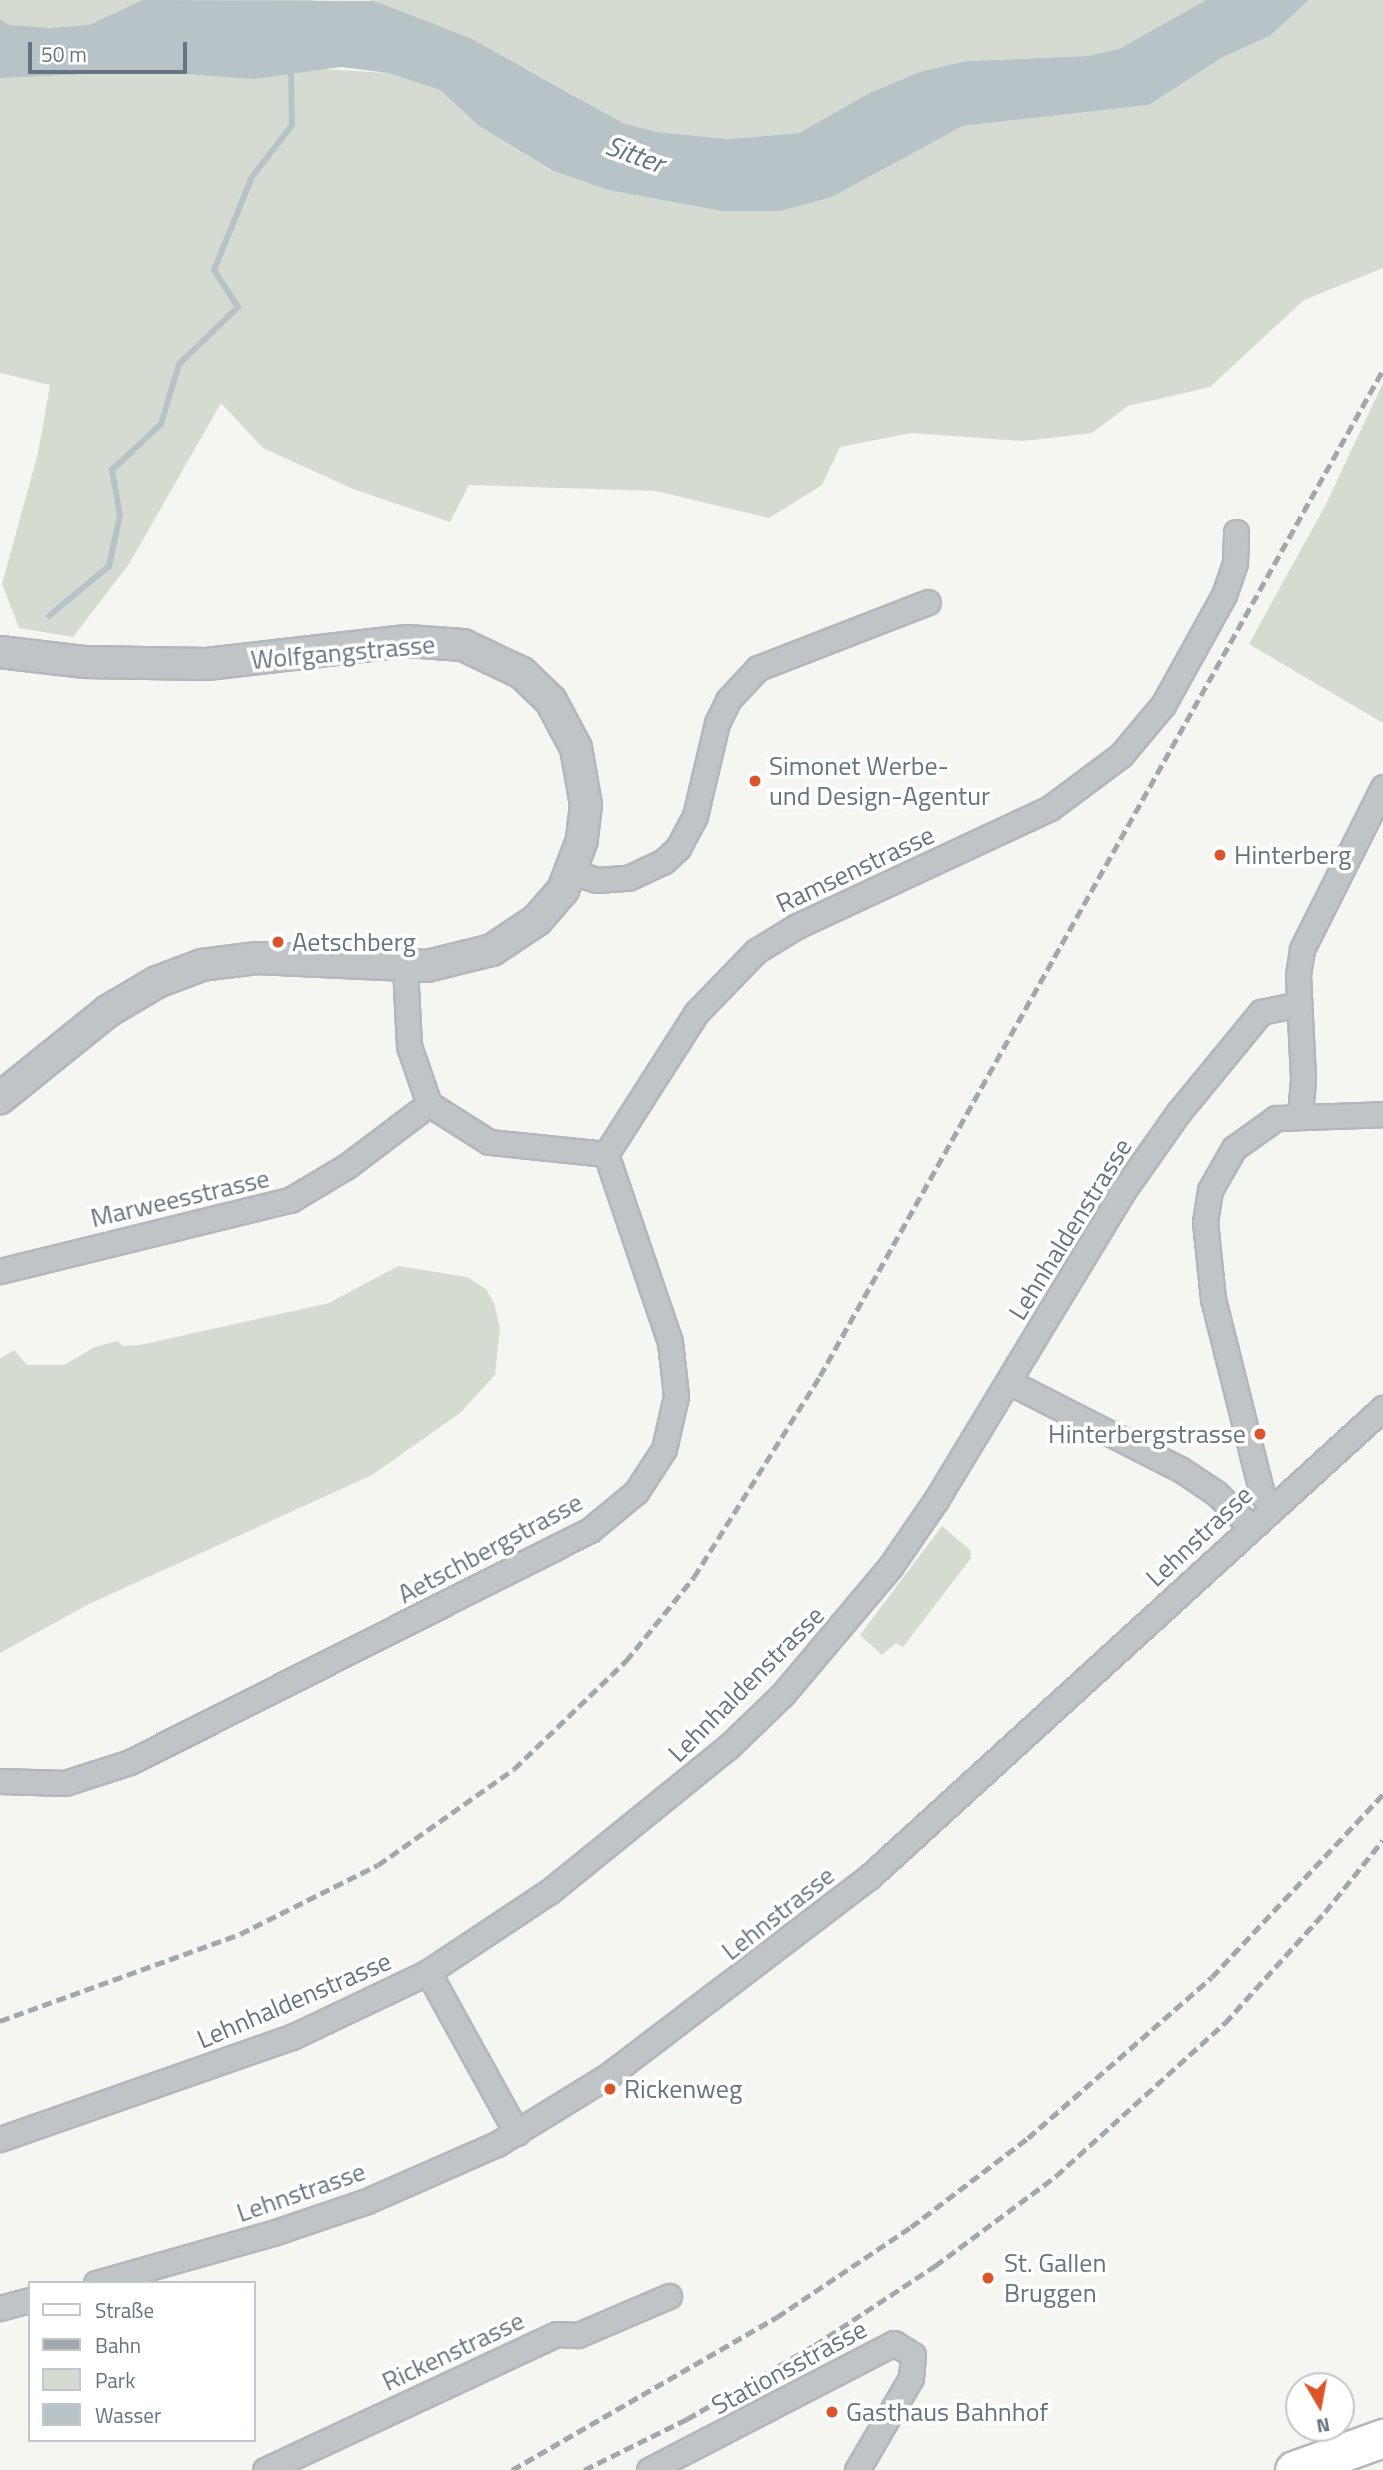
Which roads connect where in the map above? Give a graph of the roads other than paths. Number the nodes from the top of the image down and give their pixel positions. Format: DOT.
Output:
graph roads {
  1 [pos="1236,532"];
  2 [pos="928,602"];
  3 [pos="0,652"];
  4 [pos="1383,787"];
  5 [pos="572,873"];
  6 [pos="405,967"];
  7 [pos="1299,1004"];
  8 [pos="0,1098"];
  9 [pos="429,1104"];
  10 [pos="1300,1114"];
  11 [pos="1383,1114"];
  12 [pos="606,1154"];
  13 [pos="0,1270"];
  14 [pos="1009,1382"];
  15 [pos="1383,1408"];
  16 [pos="1273,1506"];
  17 [pos="1251,1527"];
  18 [pos="0,1781"];
  19 [pos="428,1972"];
  20 [pos="517,2133"];
  21 [pos="0,2139"];
  22 [pos="103,2281"];
  23 [pos="669,2296"];
  24 [pos="28,2301"];
  25 [pos="0,2308"];
  26 [pos="1383,2438"];
  27 [pos="265,2470"];
  28 [pos="649,2470"];
  29 [pos="857,2470"];
  30 [pos="1294,2470"];
  1 -- 12 [label="street, Ramsenstrasse"];
  2 -- 5 [label="street"];
  3 -- 5 [label="street, Wolfgangstrasse"];
  4 -- 7 [label="street"];
  5 -- 6 [label="street, Wolfgangstrasse"];
  6 -- 8 [label="street, Wolfgangstrasse"];
  6 -- 9 [label="street"];
  7 -- 10 [label="street"];
  7 -- 14 [label="street, Lehnhaldenstrasse"];
  9 -- 12 [label="street"];
  9 -- 13 [label="street, Marweesstrasse"];
  10 -- 11 [label="street"];
  10 -- 16 [label="street"];
  12 -- 18 [label="street, Aetschbergstrasse"];
  14 -- 17 [label="street"];
  14 -- 19 [label="street, Lehnhaldenstrasse"];
  15 -- 16 [label="street, Lehnstrasse"];
  16 -- 17 [label="street, Lehnstrasse"];
  17 -- 20 [label="street, Lehnstrasse"];
  19 -- 20 [label="street"];
  19 -- 21 [label="street, Lehnhaldenstrasse"];
  20 -- 22 [label="street, Lehnstrasse"];
  23 -- 27 [label="street, Rickenstrasse"];
  24 -- 25 [label="street"];
  26 -- 30 [label="main road"];
  28 -- 29 [label="street, Stationsstrasse"];
}
